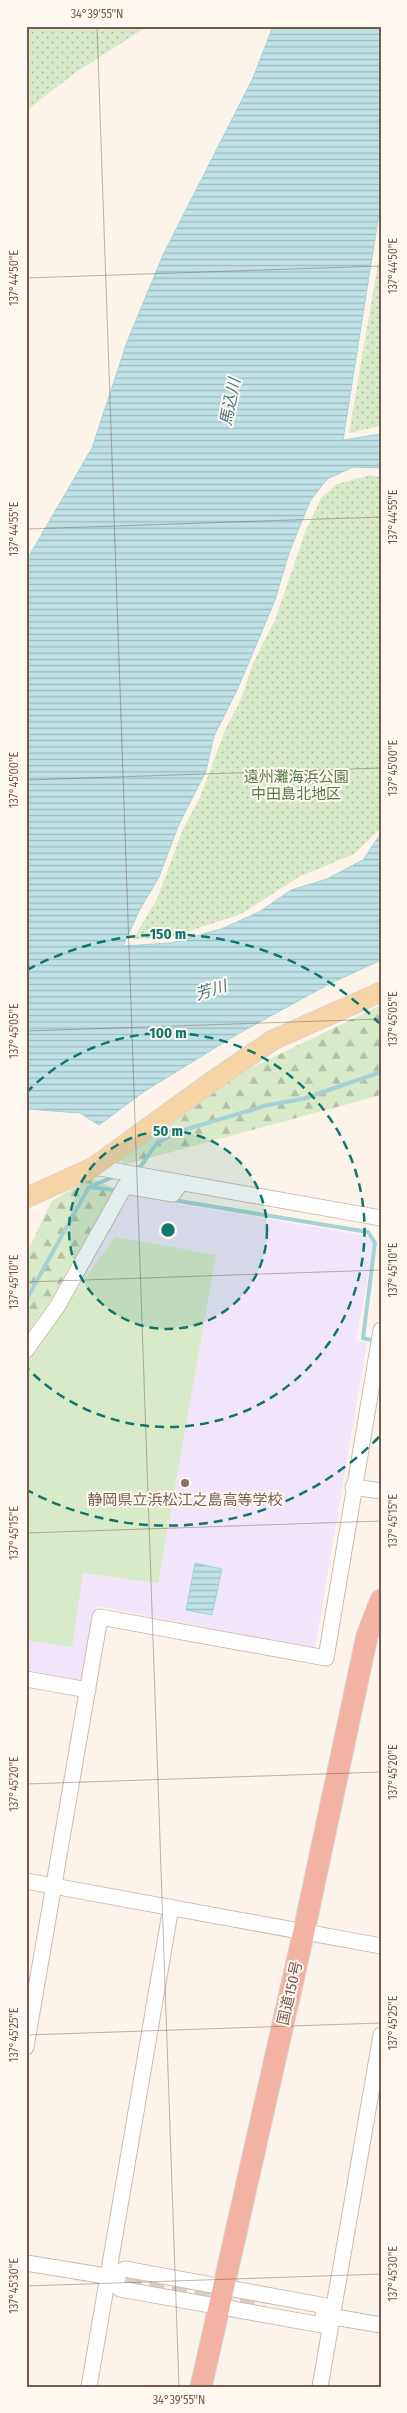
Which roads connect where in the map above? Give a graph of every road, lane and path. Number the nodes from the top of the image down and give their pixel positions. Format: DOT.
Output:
graph roads {
  1 [pos="381,992"];
  2 [pos="94,1167"];
  3 [pos="181,1183"];
  4 [pos="26,1198"];
  5 [pos="381,1218"];
  6 [pos="381,1330"];
  7 [pos="26,1350"];
  8 [pos="381,1482"];
  9 [pos="354,1483"];
  10 [pos="381,1490"];
  11 [pos="381,1600"];
  12 [pos="26,1679"];
  13 [pos="88,1690"];
  14 [pos="26,1881"];
  15 [pos="54,1885"];
  16 [pos="172,1907"];
  17 [pos="304,1931"];
  18 [pos="381,1946"];
  19 [pos="381,2035"];
  20 [pos="26,2047"];
  21 [pos="26,2263"];
  22 [pos="108,2277"];
  23 [pos="127,2279"];
  24 [pos="222,2286"];
  25 [pos="256,2303"];
  26 [pos="218,2307"];
  27 [pos="332,2317"];
  28 [pos="381,2325"];
  29 [pos="89,2387"];
  30 [pos="201,2387"];
  31 [pos="320,2387"];
  1 -- 2 [label="main road"];
  2 -- 3 [label="street"];
  2 -- 4 [label="main road"];
  3 -- 5 [label="street"];
  3 -- 7 [label="street"];
  6 -- 9 [label="street"];
  8 -- 9 [label="street"];
  9 -- 10 [label="street"];
  9 -- 13 [label="street"];
  11 -- 17 [label="highway, 国道150号"];
  12 -- 13 [label="street"];
  13 -- 15 [label="street"];
  14 -- 15 [label="street"];
  15 -- 16 [label="street"];
  15 -- 20 [label="street"];
  16 -- 17 [label="street"];
  16 -- 22 [label="street"];
  17 -- 18 [label="street"];
  17 -- 24 [label="highway, 国道150号"];
  19 -- 27 [label="street"];
  21 -- 22 [label="street"];
  22 -- 23 [label="street"];
  22 -- 24 [label="street"];
  22 -- 26 [label="street"];
  22 -- 29 [label="street"];
  24 -- 26 [label="highway, 国道150号"];
  24 -- 27 [label="street"];
  25 -- 27 [label="street"];
  26 -- 27 [label="street"];
  26 -- 30 [label="highway, 国道150号"];
  27 -- 28 [label="street"];
  27 -- 31 [label="street"];
}
